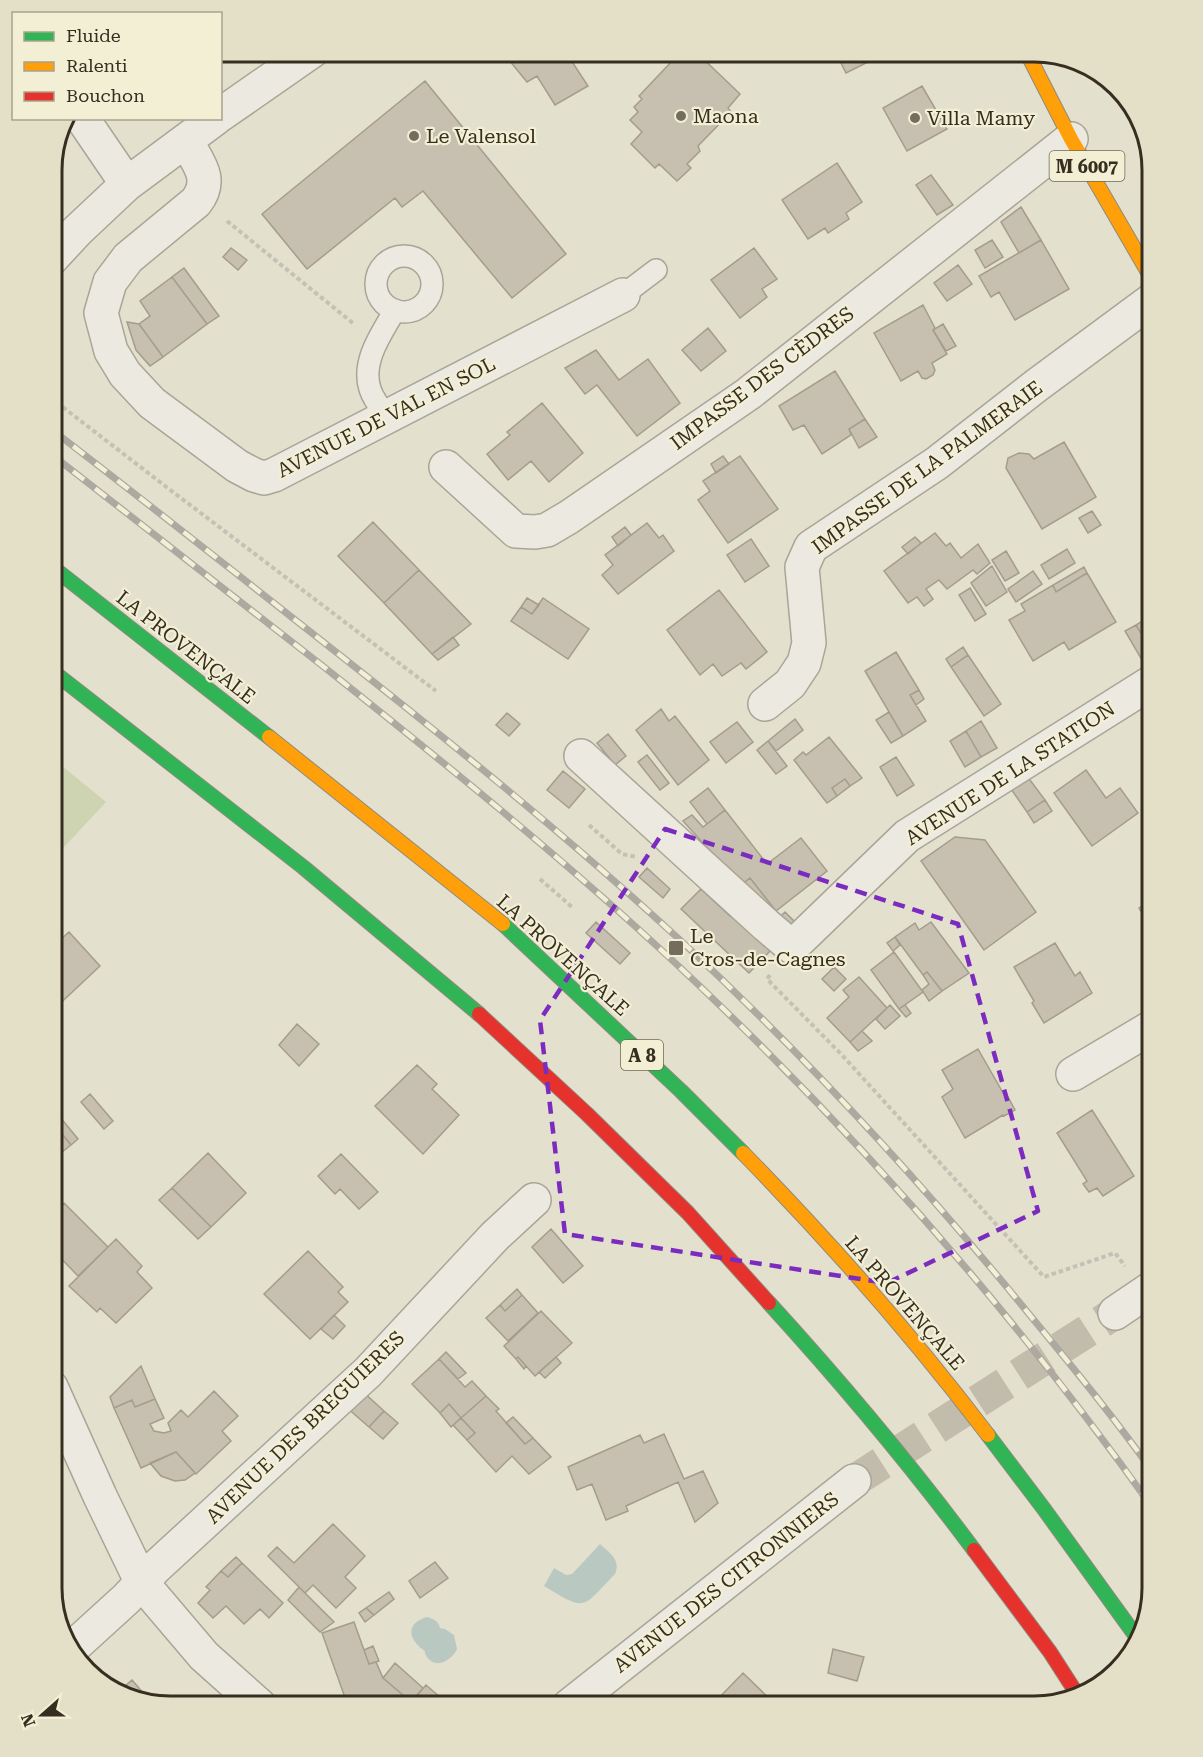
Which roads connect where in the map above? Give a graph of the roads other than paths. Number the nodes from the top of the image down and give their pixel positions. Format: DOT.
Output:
graph roads {
  1 [pos="296,62"];
  2 [pos="1032,62"];
  3 [pos="222,115"];
  4 [pos="83,120"];
  5 [pos="213,120"];
  6 [pos="1071,139"];
  7 [pos="186,141"];
  8 [pos="127,184"];
  9 [pos="62,247"];
  10 [pos="1142,262"];
  11 [pos="656,270"];
  12 [pos="623,296"];
  13 [pos="1142,307"];
  14 [pos="395,310"];
  15 [pos="387,417"];
  16 [pos="446,467"];
  17 [pos="62,575"];
  18 [pos="62,679"];
  19 [pos="1142,688"];
  20 [pos="765,704"];
  21 [pos="581,756"];
  22 [pos="1142,1034"];
  23 [pos="1073,1074"];
  24 [pos="534,1200"];
  25 [pos="1142,1295"];
  26 [pos="1115,1312"];
  27 [pos="62,1412"];
  28 [pos="854,1481"];
  29 [pos="142,1583"];
  30 [pos="1132,1631"];
  31 [pos="77,1644"];
  32 [pos="1073,1688"];
  33 [pos="248,1695"];
  34 [pos="583,1695"];
  1 -- 3 [label="street"];
  2 -- 6 [label="main road, M 6007"];
  4 -- 8 [label="street"];
  5 -- 7 [label="street"];
  6 -- 10 [label="main road, M 6007"];
  6 -- 16 [label="street, IMPASSE DES CÈDRES"];
  7 -- 8 [label="street"];
  7 -- 15 [label="street, AVENUE DE VAL EN SOL"];
  8 -- 9 [label="street"];
  11 -- 12 [label="lane, AVENUE DE VAL EN SOL"];
  12 -- 15 [label="street, AVENUE DE VAL EN SOL"];
  13 -- 20 [label="street, IMPASSE DE LA PALMERAIE"];
  14 -- 15 [label="lane"];
  17 -- 30 [label="main road, LA PROVENÇALE / A 8"];
  18 -- 32 [label="main road"];
  19 -- 21 [label="street, AVENUE DE LA STATION"];
  22 -- 23 [label="street"];
  24 -- 29 [label="street, AVENUE DES BREGUIERES"];
  25 -- 26 [label="street"];
  27 -- 29 [label="street"];
  28 -- 34 [label="street, AVENUE DES CITRONNIERS"];
  29 -- 31 [label="street, AVENUE DES BREGUIERES"];
  29 -- 33 [label="street"];
}
